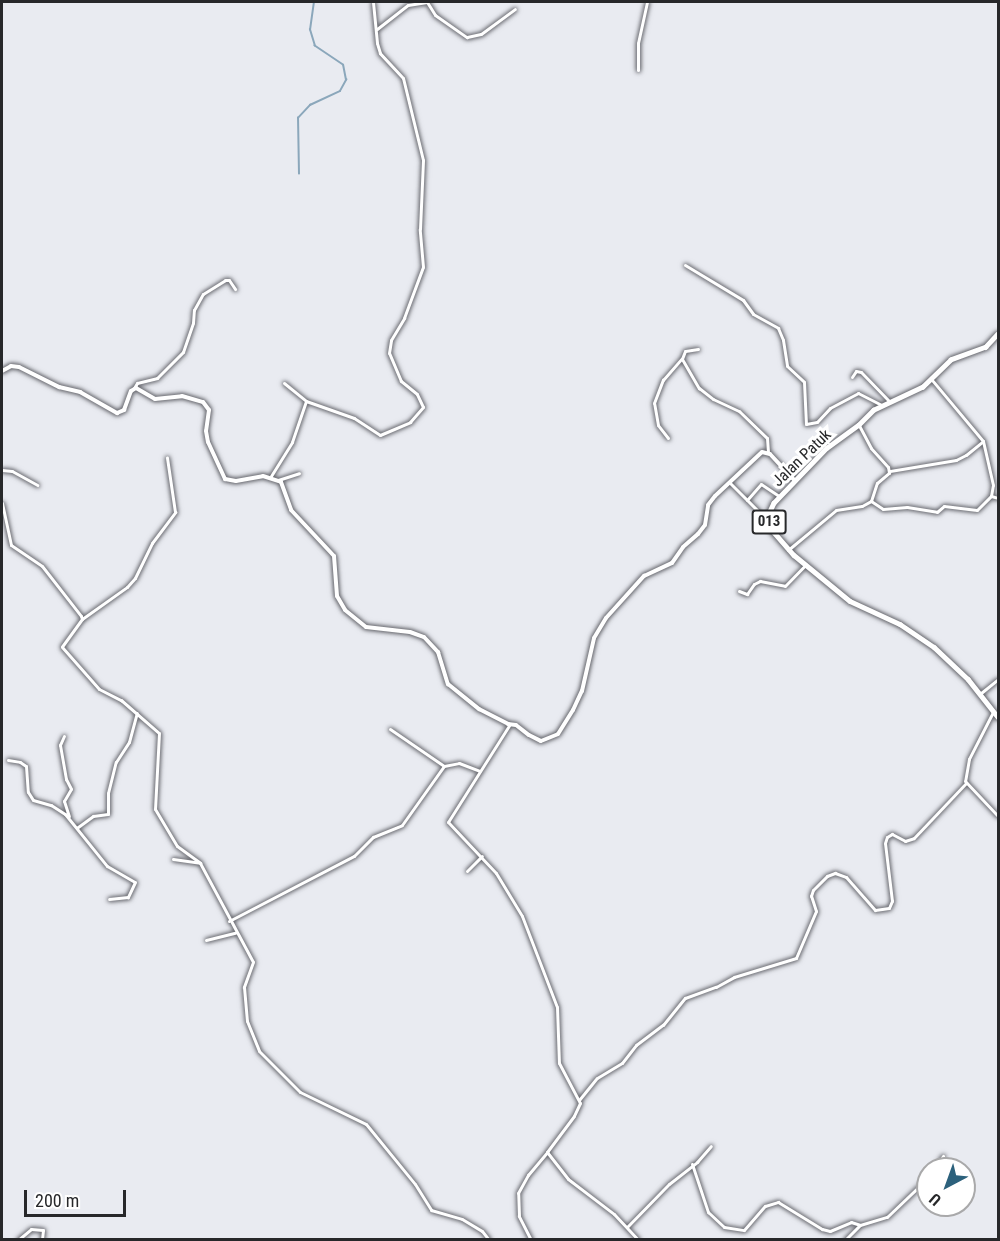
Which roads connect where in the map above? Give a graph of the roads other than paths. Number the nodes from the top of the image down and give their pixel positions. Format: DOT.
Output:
graph roads {
  1 [pos="373,2"];
  2 [pos="647,2"];
  3 [pos="431,3"];
  4 [pos="515,9"];
  5 [pos="377,29"];
  6 [pos="638,70"];
  7 [pos="686,265"];
  8 [pos="235,289"];
  9 [pos="999,334"];
  10 [pos="698,349"];
  11 [pos="682,359"];
  12 [pos="2,371"];
  13 [pos="852,377"];
  14 [pos="932,380"];
  15 [pos="284,382"];
  16 [pos="134,388"];
  17 [pos="306,401"];
  18 [pos="889,401"];
  19 [pos="882,405"];
  20 [pos="859,425"];
  21 [pos="668,438"];
  22 [pos="983,441"];
  23 [pos="768,452"];
  24 [pos="167,458"];
  25 [pos="2,470"];
  26 [pos="890,471"];
  27 [pos="299,474"];
  28 [pos="271,476"];
  29 [pos="278,480"];
  30 [pos="795,482"];
  31 [pos="730,483"];
  32 [pos="37,485"];
  33 [pos="991,496"];
  34 [pos="780,497"];
  35 [pos="999,498"];
  36 [pos="747,500"];
  37 [pos="871,501"];
  38 [pos="2,503"];
  39 [pos="769,522"];
  40 [pos="788,550"];
  41 [pos="806,564"];
  42 [pos="739,591"];
  43 [pos="82,619"];
  44 [pos="999,679"];
  45 [pos="981,693"];
  46 [pos="993,710"];
  47 [pos="137,712"];
  48 [pos="999,717"];
  49 [pos="510,724"];
  50 [pos="390,729"];
  51 [pos="64,736"];
  52 [pos="8,760"];
  53 [pos="444,766"];
  54 [pos="480,771"];
  55 [pos="966,783"];
  56 [pos="999,816"];
  57 [pos="70,818"];
  58 [pos="78,827"];
  59 [pos="482,856"];
  60 [pos="173,859"];
  61 [pos="200,863"];
  62 [pos="467,871"];
  63 [pos="109,899"];
  64 [pos="229,921"];
  65 [pos="235,933"];
  66 [pos="206,940"];
  67 [pos="579,1100"];
  68 [pos="711,1146"];
  69 [pos="547,1152"];
  70 [pos="692,1164"];
  71 [pos="916,1189"];
  72 [pos="860,1225"];
  73 [pos="627,1227"];
  74 [pos="18,1239"];
  75 [pos="42,1239"];
  76 [pos="489,1239"];
  77 [pos="531,1239"];
  78 [pos="638,1239"];
  79 [pos="845,1239"];
  1 -- 5 [label="street"];
  2 -- 6 [label="street"];
  3 -- 4 [label="street"];
  3 -- 5 [label="street"];
  5 -- 17 [label="street"];
  7 -- 19 [label="street"];
  8 -- 16 [label="street"];
  9 -- 14 [label="main road, Jalan Patuk / 013"];
  10 -- 11 [label="street"];
  11 -- 21 [label="street"];
  11 -- 23 [label="street"];
  12 -- 16 [label="street"];
  13 -- 18 [label="street"];
  14 -- 18 [label="main road, Jalan Patuk / 013"];
  14 -- 22 [label="street"];
  15 -- 17 [label="street"];
  16 -- 28 [label="street"];
  17 -- 28 [label="street"];
  18 -- 19 [label="main road, Jalan Patuk / 013"];
  19 -- 20 [label="main road, Jalan Patuk / 013"];
  20 -- 26 [label="street"];
  20 -- 30 [label="main road, Jalan Patuk / 013"];
  22 -- 26 [label="street"];
  22 -- 33 [label="street"];
  23 -- 30 [label="street"];
  23 -- 31 [label="street"];
  24 -- 43 [label="street"];
  25 -- 32 [label="street"];
  26 -- 37 [label="street"];
  27 -- 29 [label="street"];
  28 -- 29 [label="street"];
  29 -- 49 [label="street"];
  30 -- 34 [label="main road, Jalan Patuk / 013"];
  31 -- 36 [label="street"];
  31 -- 49 [label="street"];
  33 -- 35 [label="street"];
  33 -- 37 [label="street"];
  34 -- 36 [label="street"];
  34 -- 39 [label="main road, Jalan Patuk / 013"];
  36 -- 39 [label="street"];
  37 -- 40 [label="street"];
  38 -- 43 [label="street"];
  39 -- 40 [label="main road, 013"];
  40 -- 41 [label="main road, 013"];
  41 -- 42 [label="street"];
  41 -- 45 [label="main road, 013"];
  43 -- 47 [label="street"];
  44 -- 45 [label="street"];
  45 -- 46 [label="main road, 013"];
  46 -- 48 [label="main road, 013"];
  46 -- 55 [label="street"];
  47 -- 58 [label="street"];
  47 -- 61 [label="street"];
  49 -- 54 [label="street"];
  50 -- 53 [label="street"];
  51 -- 57 [label="street"];
  52 -- 57 [label="street"];
  53 -- 54 [label="street"];
  53 -- 64 [label="street"];
  54 -- 59 [label="street"];
  55 -- 56 [label="street"];
  55 -- 67 [label="street"];
  57 -- 58 [label="street"];
  58 -- 63 [label="street"];
  59 -- 62 [label="street"];
  59 -- 67 [label="street"];
  60 -- 61 [label="street"];
  61 -- 64 [label="street"];
  64 -- 65 [label="street"];
  65 -- 66 [label="street"];
  65 -- 76 [label="street"];
  67 -- 69 [label="street"];
  68 -- 70 [label="street"];
  69 -- 73 [label="street"];
  69 -- 77 [label="street"];
  70 -- 72 [label="street"];
  70 -- 73 [label="street"];
  71 -- 72 [label="street"];
  72 -- 79 [label="street"];
  73 -- 78 [label="street"];
  74 -- 75 [label="street"];
}
